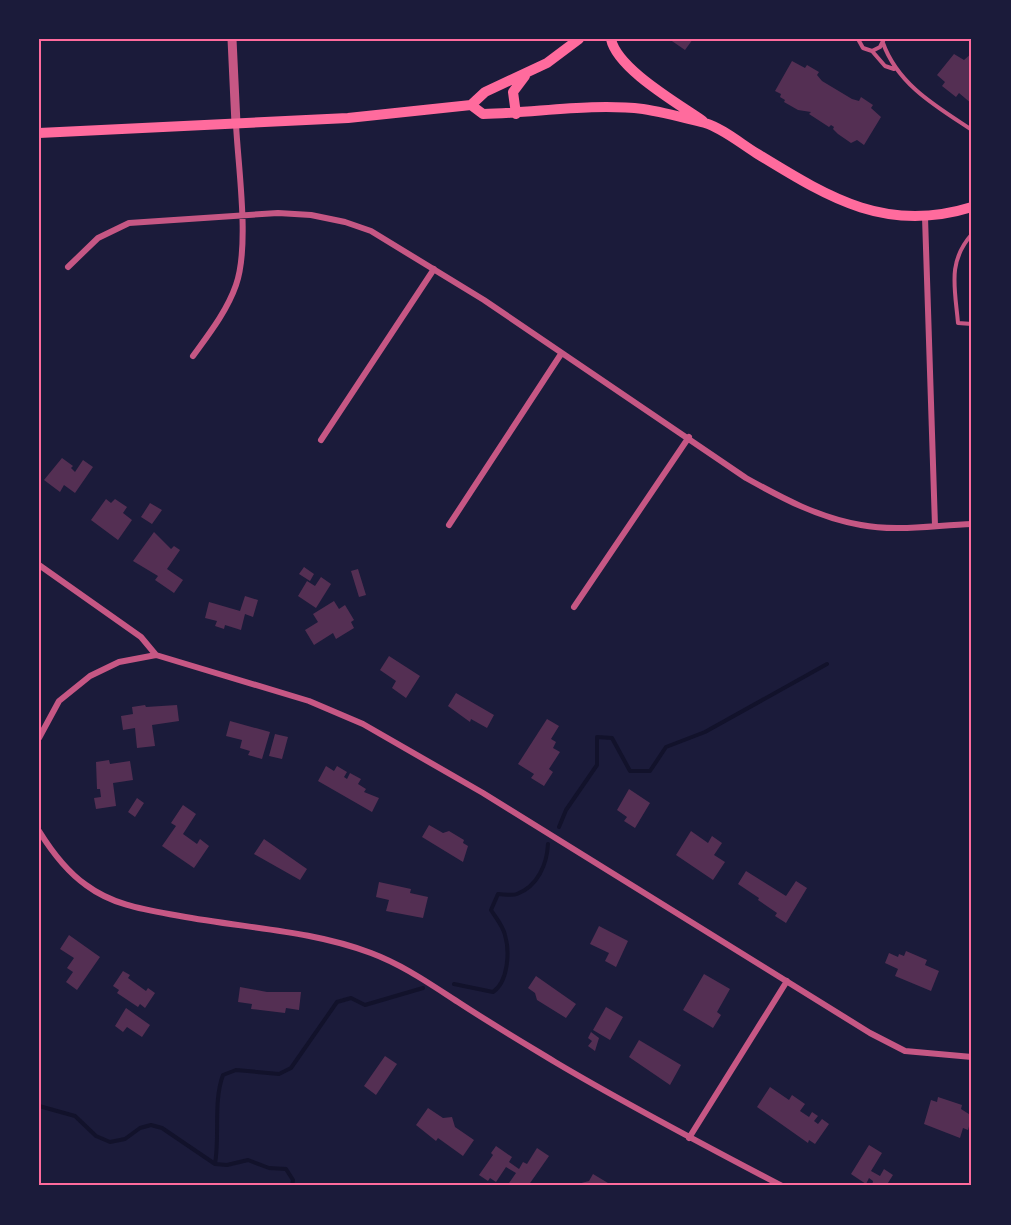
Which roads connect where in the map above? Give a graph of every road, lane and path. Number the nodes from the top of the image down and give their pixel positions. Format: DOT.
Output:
graph roads {
  1 [pos="232,39"];
  2 [pos="579,39"];
  3 [pos="611,39"];
  4 [pos="858,39"];
  5 [pos="884,41"];
  6 [pos="872,51"];
  7 [pos="895,69"];
  8 [pos="528,74"];
  9 [pos="471,105"];
  10 [pos="516,114"];
  11 [pos="236,124"];
  12 [pos="709,124"];
  13 [pos="972,130"];
  14 [pos="39,133"];
  15 [pos="972,207"];
  16 [pos="241,214"];
  17 [pos="925,217"];
  18 [pos="972,234"];
  19 [pos="68,267"];
  20 [pos="434,269"];
  21 [pos="972,324"];
  22 [pos="561,354"];
  23 [pos="193,356"];
  24 [pos="689,437"];
  25 [pos="321,440"];
  26 [pos="972,524"];
  27 [pos="449,525"];
  28 [pos="935,526"];
  29 [pos="39,566"];
  30 [pos="574,608"];
  31 [pos="156,655"];
  32 [pos="39,738"];
  33 [pos="39,831"];
  34 [pos="787,981"];
  35 [pos="972,1057"];
  36 [pos="689,1138"];
  37 [pos="782,1186"];
  1 -- 11 [label="street"];
  2 -- 8 [label="main road"];
  3 -- 12 [label="main road"];
  4 -- 6 [label="lane"];
  5 -- 6 [label="lane"];
  5 -- 7 [label="lane"];
  6 -- 7 [label="lane"];
  7 -- 13 [label="lane"];
  8 -- 9 [label="main road"];
  8 -- 10 [label="main road"];
  9 -- 10 [label="main road"];
  9 -- 11 [label="main road"];
  10 -- 12 [label="main road"];
  11 -- 14 [label="main road"];
  11 -- 16 [label="street"];
  12 -- 17 [label="main road"];
  15 -- 17 [label="main road"];
  16 -- 19 [label="street"];
  16 -- 20 [label="street"];
  16 -- 23 [label="street"];
  17 -- 28 [label="street"];
  18 -- 21 [label="lane"];
  20 -- 22 [label="street"];
  20 -- 25 [label="street"];
  22 -- 24 [label="street"];
  22 -- 27 [label="street"];
  24 -- 28 [label="street"];
  24 -- 30 [label="street"];
  26 -- 28 [label="street"];
  29 -- 31 [label="street"];
  31 -- 32 [label="street"];
  31 -- 34 [label="street"];
  33 -- 36 [label="street"];
  34 -- 35 [label="street"];
  34 -- 36 [label="street"];
  36 -- 37 [label="street"];
}
